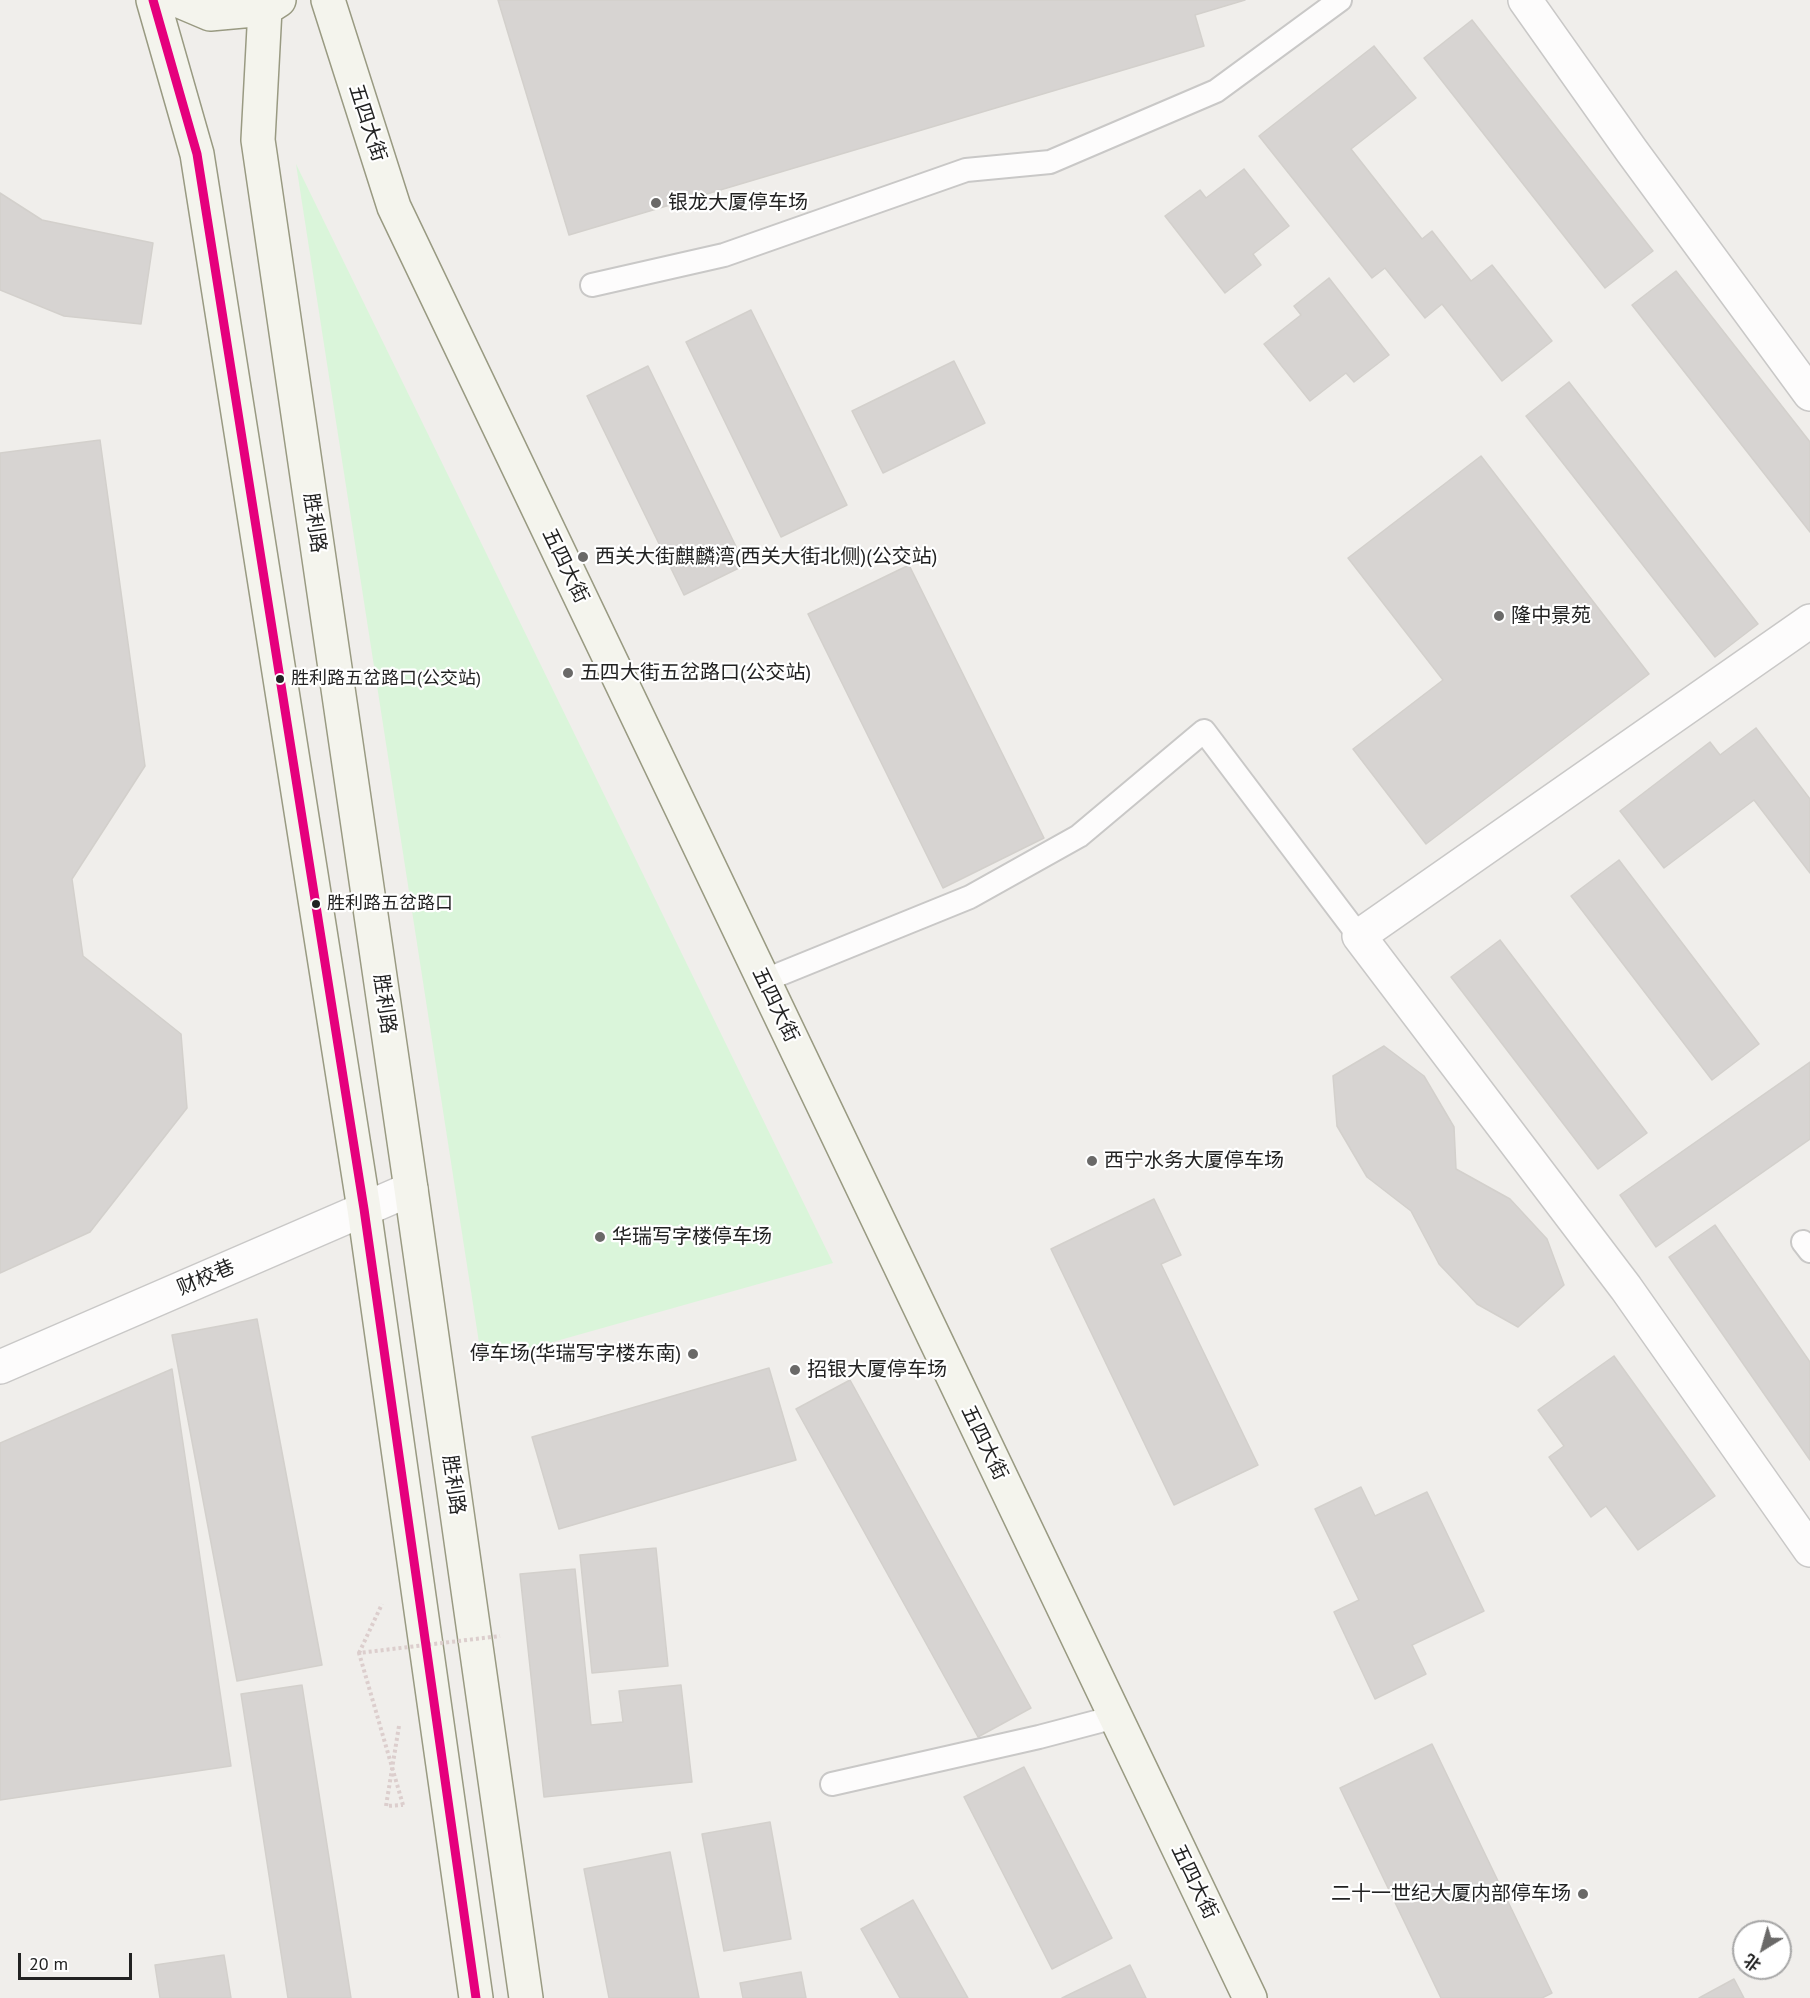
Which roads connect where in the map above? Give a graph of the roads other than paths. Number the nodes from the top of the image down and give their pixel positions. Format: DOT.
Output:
graph roads {
  1 [pos="153,0"];
  2 [pos="177,0"];
  3 [pos="328,0"];
  4 [pos="1340,0"];
  5 [pos="1525,0"];
  6 [pos="272,4"];
  7 [pos="592,285"];
  8 [pos="1810,394"];
  9 [pos="1810,621"];
  10 [pos="1359,936"];
  11 [pos="764,981"];
  12 [pos="411,1189"];
  13 [pos="364,1209"];
  14 [pos="0,1367"];
  15 [pos="1810,1550"];
  16 [pos="1115,1717"];
  17 [pos="832,1784"];
  18 [pos="476,1998"];
  19 [pos="526,1998"];
  20 [pos="1250,1998"];
  1 -- 13 [label="main road"];
  2 -- 6 [label="main road"];
  3 -- 11 [label="main road, 五四大街"];
  4 -- 7 [label="lane"];
  5 -- 8 [label="street"];
  6 -- 12 [label="main road, 胜利路"];
  9 -- 10 [label="street"];
  10 -- 11 [label="lane"];
  10 -- 15 [label="street"];
  11 -- 16 [label="main road, 五四大街"];
  12 -- 13 [label="street, 财校巷"];
  12 -- 19 [label="main road, 胜利路"];
  13 -- 14 [label="street, 财校巷"];
  13 -- 18 [label="main road"];
  16 -- 17 [label="lane"];
  16 -- 20 [label="main road, 五四大街"];
}
